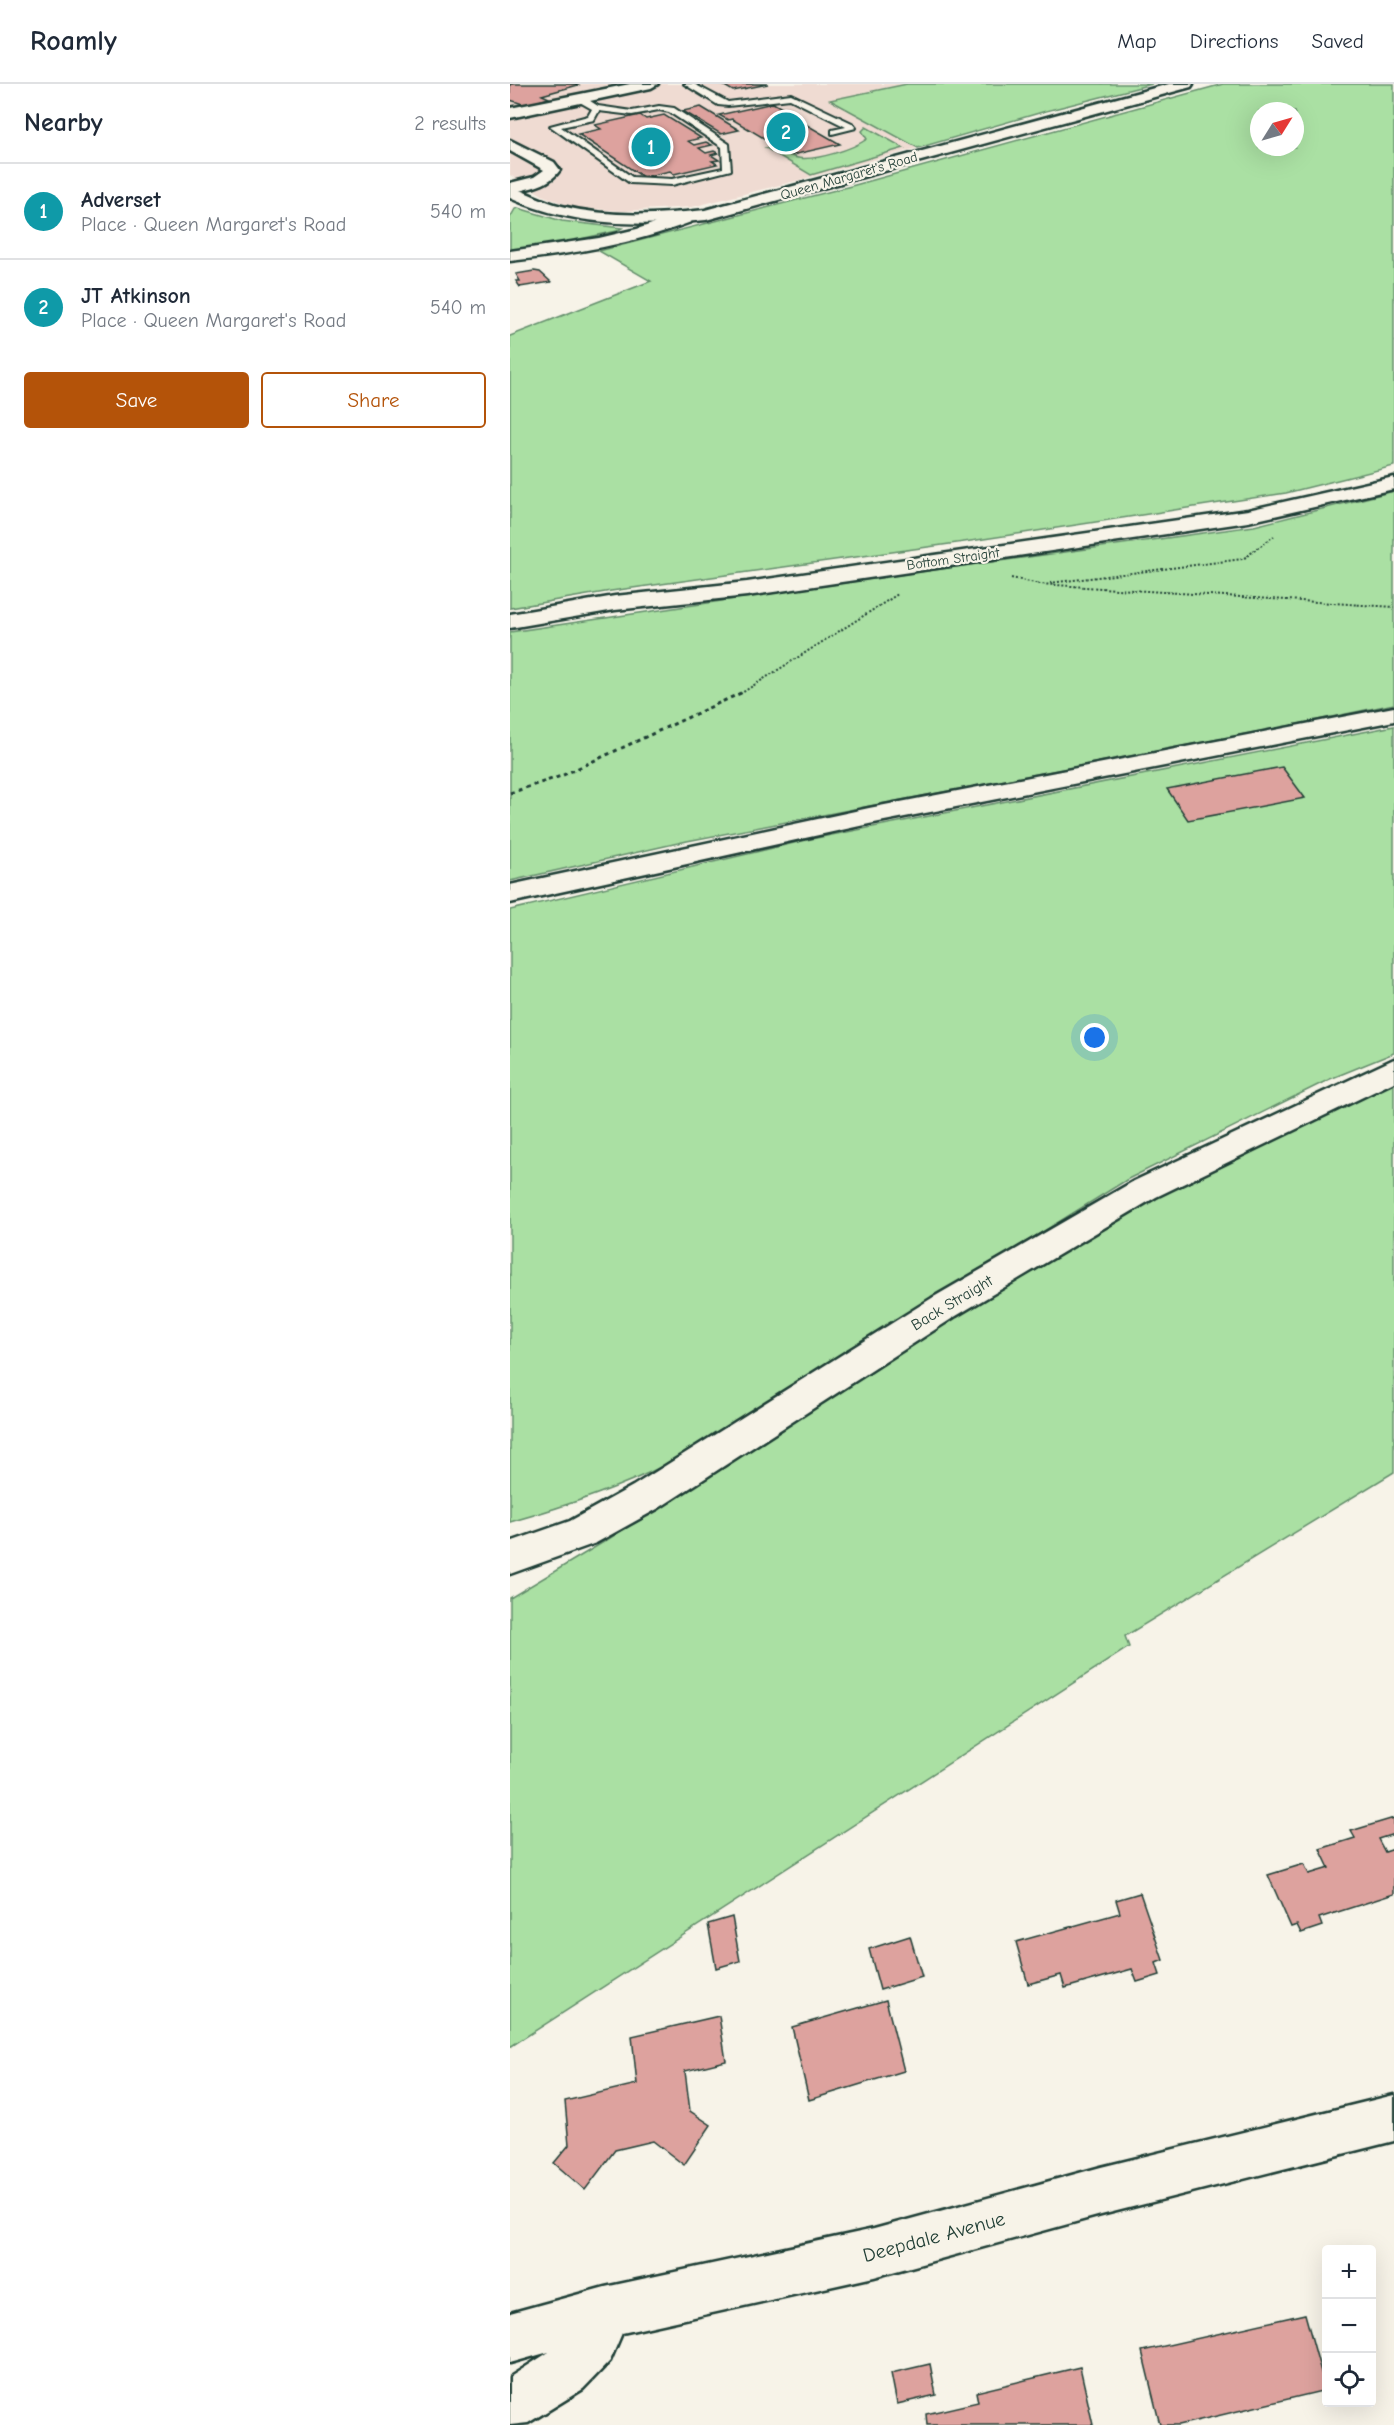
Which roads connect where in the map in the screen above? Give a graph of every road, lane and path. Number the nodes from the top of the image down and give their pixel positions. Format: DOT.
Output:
graph roads {
  1 [pos="651,84"];
  2 [pos="688,84"];
  3 [pos="1186,84"];
  4 [pos="581,99"];
  5 [pos="596,108"];
  6 [pos="510,113"];
  7 [pos="835,132"];
  8 [pos="510,145"];
  9 [pos="510,192"];
  10 [pos="685,218"];
  11 [pos="510,256"];
  12 [pos="1394,483"];
  13 [pos="1281,531"];
  14 [pos="924,563"];
  15 [pos="1008,577"];
  16 [pos="1040,584"];
  17 [pos="1394,607"];
  18 [pos="510,621"];
  19 [pos="1394,714"];
  20 [pos="510,793"];
  21 [pos="510,894"];
  22 [pos="1394,1069"];
  23 [pos="514,1564"];
  24 [pos="1394,2118"];
  25 [pos="605,2312"];
  26 [pos="510,2338"];
  27 [pos="510,2405"];
  1 -- 4 [label="street"];
  2 -- 7 [label="lane"];
  3 -- 10 [label="street, Queen Margaret's Road"];
  4 -- 5 [label="lane"];
  4 -- 6 [label="street"];
  5 -- 5 [label="lane"];
  8 -- 9 [label="street"];
  9 -- 10 [label="street, Queen Margaret's Road"];
  10 -- 11 [label="street"];
  12 -- 14 [label="street, Bottom Straight"];
  13 -- 16 [label="path"];
  14 -- 18 [label="street, Bottom Straight"];
  14 -- 20 [label="path"];
  15 -- 16 [label="path"];
  16 -- 17 [label="path"];
  19 -- 21 [label="street"];
  22 -- 23 [label="street, Back Straight"];
  24 -- 25 [label="street, Deepdale Avenue"];
  25 -- 26 [label="street, Deepdale Avenue"];
  25 -- 27 [label="street"];
}
